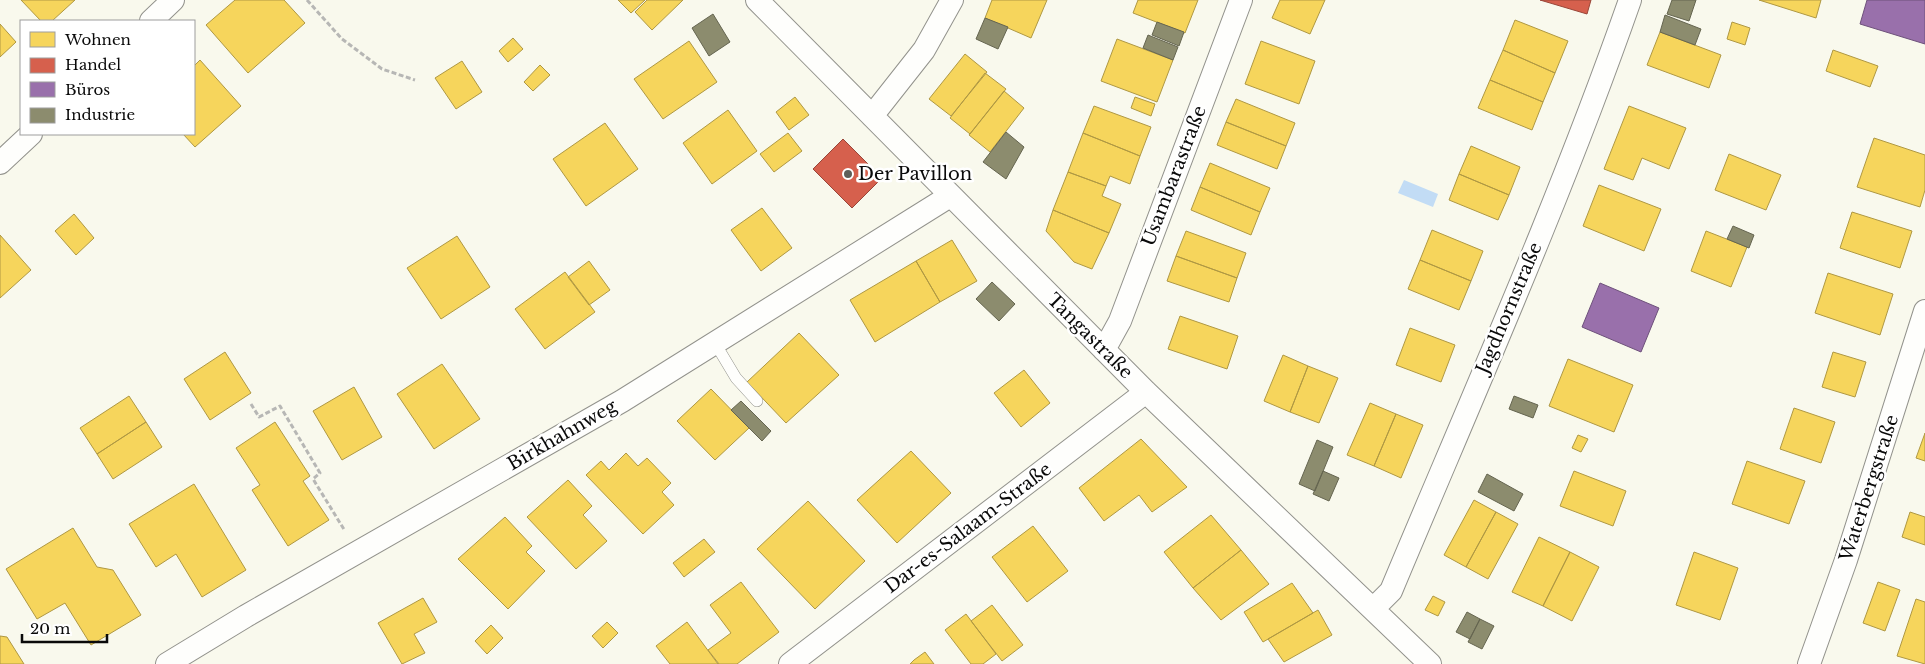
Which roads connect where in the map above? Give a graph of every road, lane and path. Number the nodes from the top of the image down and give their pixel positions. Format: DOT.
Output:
graph roads {
  1 [pos="174,0"];
  2 [pos="307,0"];
  3 [pos="757,0"];
  4 [pos="952,0"];
  5 [pos="1241,0"];
  6 [pos="1630,0"];
  7 [pos="152,20"];
  8 [pos="415,80"];
  9 [pos="872,116"];
  10 [pos="30,135"];
  11 [pos="0,163"];
  12 [pos="950,196"];
  13 [pos="1925,312"];
  14 [pos="715,343"];
  15 [pos="1104,350"];
  16 [pos="1918,357"];
  17 [pos="1146,392"];
  18 [pos="757,401"];
  19 [pos="251,404"];
  20 [pos="358,552"];
  21 [pos="1373,609"];
  22 [pos="167,664"];
  23 [pos="790,664"];
  24 [pos="1430,664"];
  25 [pos="1809,664"];
  1 -- 7 [label="street"];
  2 -- 8 [label="path"];
  3 -- 9 [label="street, Tangastraße"];
  4 -- 9 [label="street"];
  5 -- 15 [label="street, Usambarastraße"];
  6 -- 21 [label="street, Jagdhornstraße"];
  9 -- 12 [label="street, Tangastraße"];
  10 -- 11 [label="street"];
  12 -- 14 [label="street, Birkhahnweg"];
  12 -- 15 [label="street, Tangastraße"];
  13 -- 16 [label="street, Waterbergstraße"];
  14 -- 18 [label="lane"];
  14 -- 20 [label="street, Birkhahnweg"];
  15 -- 17 [label="street, Tangastraße"];
  16 -- 25 [label="street, Waterbergstraße"];
  17 -- 21 [label="street, Tangastraße"];
  17 -- 23 [label="street, Dar-es-Salaam-Straße"];
  19 -- 20 [label="path"];
  20 -- 22 [label="street, Birkhahnweg"];
  21 -- 24 [label="street, Tangastraße"];
}
